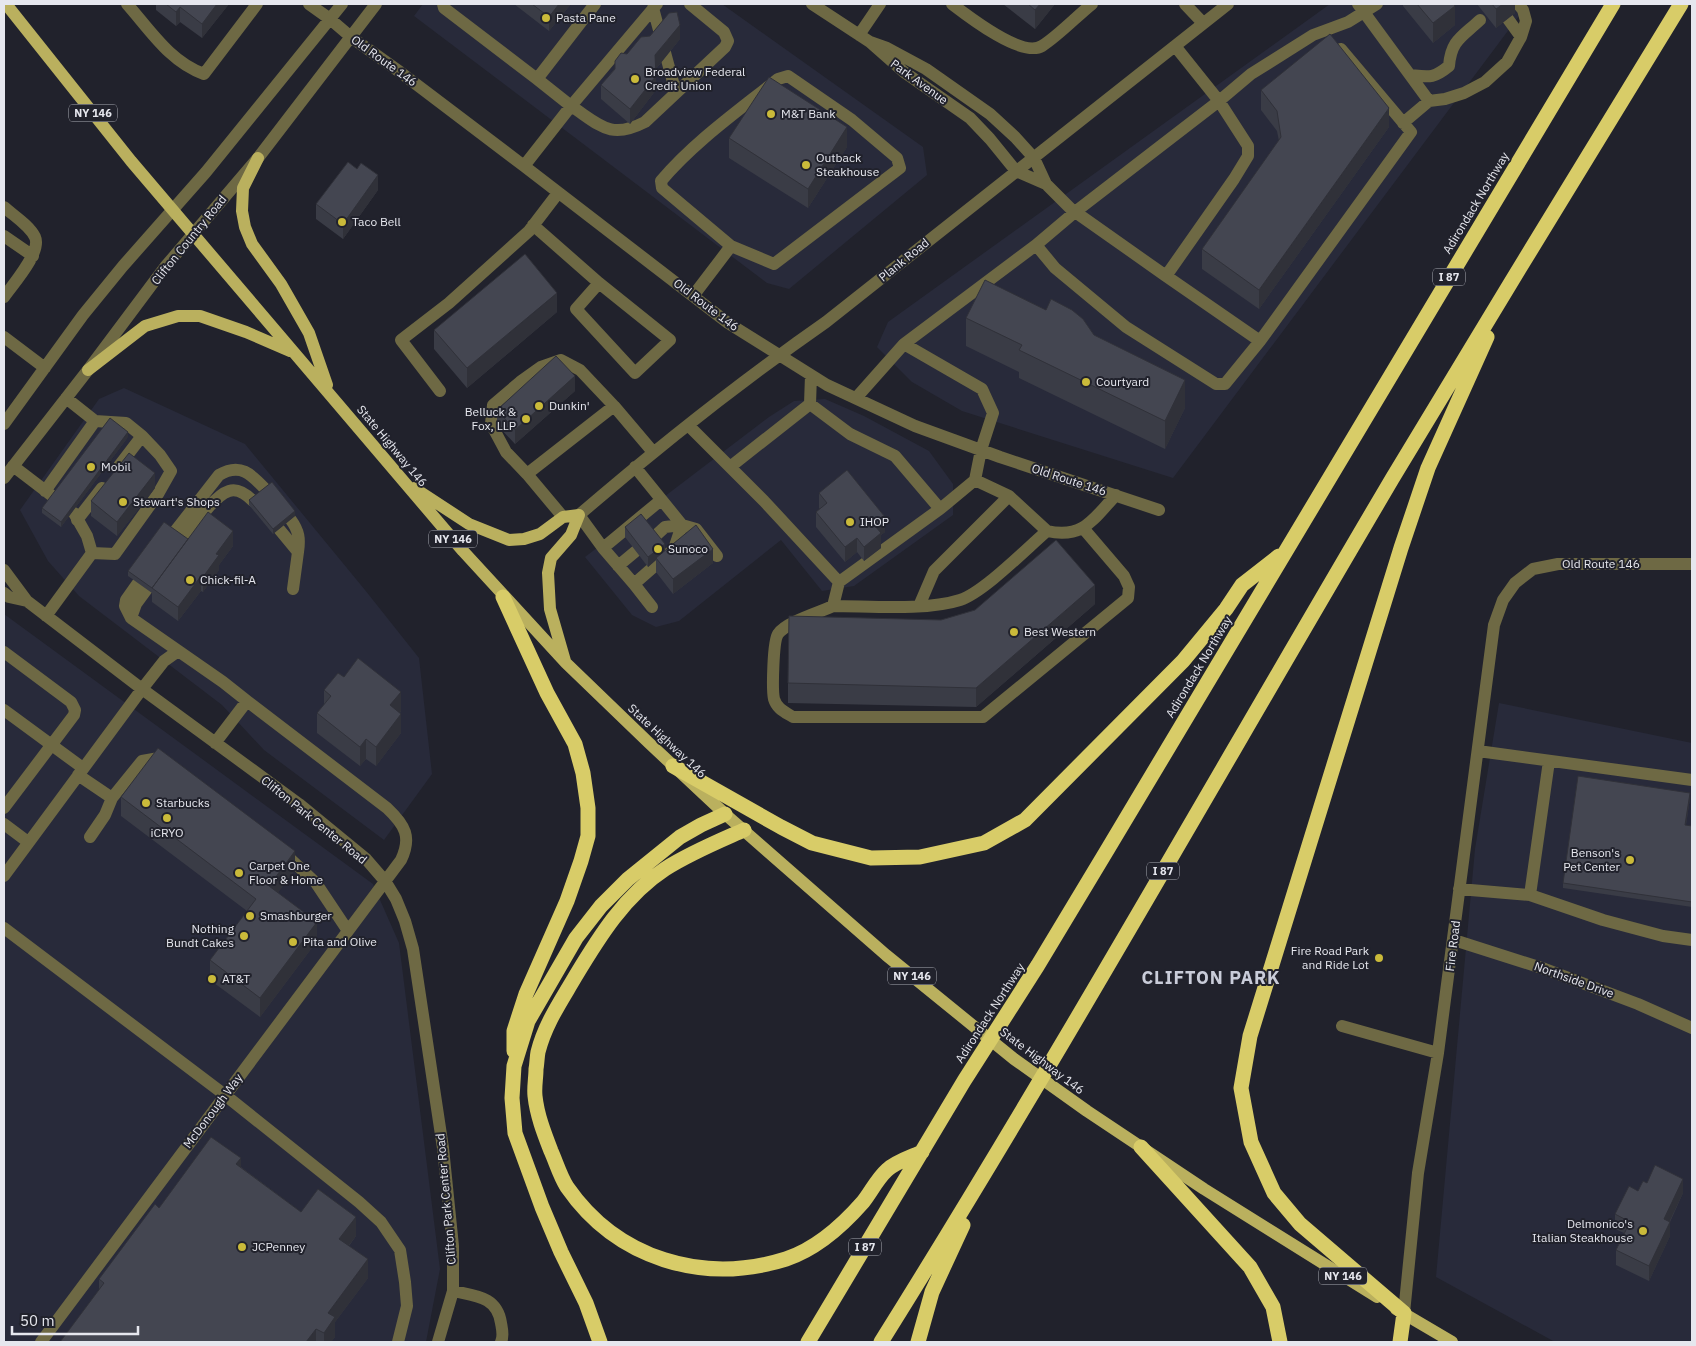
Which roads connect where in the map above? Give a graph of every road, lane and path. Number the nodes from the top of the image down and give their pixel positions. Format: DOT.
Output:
graph roads {
  1 [pos="6,4"];
  2 [pos="128,4"];
  3 [pos="257,4"];
  4 [pos="309,4"];
  5 [pos="342,4"];
  6 [pos="376,4"];
  7 [pos="443,4"];
  8 [pos="595,4"];
  9 [pos="690,4"];
  10 [pos="812,4"];
  11 [pos="880,4"];
  12 [pos="952,4"];
  13 [pos="1092,4"];
  14 [pos="1185,4"];
  15 [pos="1228,4"];
  16 [pos="1377,4"];
  17 [pos="1518,4"];
  18 [pos="1613,4"];
  19 [pos="1681,4"];
  20 [pos="655,6"];
  21 [pos="1361,8"];
  22 [pos="330,19"];
  23 [pos="1508,19"];
  24 [pos="1480,20"];
  25 [pos="1204,23"];
  26 [pos="1325,30"];
  27 [pos="351,37"];
  28 [pos="1521,37"];
  29 [pos="864,39"];
  30 [pos="1175,46"];
  31 [pos="1410,75"];
  32 [pos="537,79"];
  33 [pos="676,93"];
  34 [pos="1219,101"];
  35 [pos="1429,101"];
  36 [pos="571,106"];
  37 [pos="1403,123"];
  38 [pos="258,158"];
  39 [pos="1034,158"];
  40 [pos="524,166"];
  41 [pos="1016,171"];
  42 [pos="1046,184"];
  43 [pos="558,193"];
  44 [pos="4,207"];
  45 [pos="173,209"];
  46 [pos="1075,212"];
  47 [pos="533,225"];
  48 [pos="194,233"];
  49 [pos="4,236"];
  50 [pos="1036,245"];
  51 [pos="731,246"];
  52 [pos="33,256"];
  53 [pos="1515,274"];
  54 [pos="1166,276"];
  55 [pos="599,283"];
  56 [pos="693,296"];
  57 [pos="4,297"];
  58 [pos="4,337"];
  59 [pos="1260,341"];
  60 [pos="904,344"];
  61 [pos="294,352"];
  62 [pos="778,356"];
  63 [pos="45,368"];
  64 [pos="88,370"];
  65 [pos="811,376"];
  66 [pos="440,391"];
  67 [pos="329,392"];
  68 [pos="66,398"];
  69 [pos="856,398"];
  70 [pos="810,404"];
  71 [pos="614,406"];
  72 [pos="96,421"];
  73 [pos="4,424"];
  74 [pos="688,425"];
  75 [pos="142,436"];
  76 [pos="981,450"];
  77 [pos="653,452"];
  78 [pos="13,466"];
  79 [pos="635,467"];
  80 [pos="730,467"];
  81 [pos="527,474"];
  82 [pos="4,478"];
  83 [pos="404,480"];
  84 [pos="975,480"];
  85 [pos="267,491"];
  86 [pos="1116,495"];
  87 [pos="1009,496"];
  88 [pos="661,500"];
  89 [pos="254,501"];
  90 [pos="940,509"];
  91 [pos="1159,510"];
  92 [pos="579,516"];
  93 [pos="563,517"];
  94 [pos="291,520"];
  95 [pos="682,525"];
  96 [pos="1083,528"];
  97 [pos="279,529"];
  98 [pos="1047,531"];
  99 [pos="653,538"];
  100 [pos="603,548"];
  101 [pos="636,551"];
  102 [pos="1286,551"];
  103 [pos="298,552"];
  104 [pos="92,553"];
  105 [pos="717,556"];
  106 [pos="1692,564"];
  107 [pos="618,566"];
  108 [pos="4,570"];
  109 [pos="839,582"];
  110 [pos="1514,583"];
  111 [pos="634,584"];
  112 [pos="143,586"];
  113 [pos="293,589"];
  114 [pos="4,593"];
  115 [pos="503,597"];
  116 [pos="27,601"];
  117 [pos="833,606"];
  118 [pos="919,606"];
  119 [pos="652,607"];
  120 [pos="46,616"];
  121 [pos="178,651"];
  122 [pos="4,652"];
  123 [pos="566,663"];
  124 [pos="142,689"];
  125 [pos="247,701"];
  126 [pos="4,710"];
  127 [pos="215,743"];
  128 [pos="52,746"];
  129 [pos="1478,751"];
  130 [pos="1549,761"];
  131 [pos="673,766"];
  132 [pos="175,770"];
  133 [pos="81,772"];
  134 [pos="1692,780"];
  135 [pos="112,798"];
  136 [pos="4,808"];
  137 [pos="725,814"];
  138 [pos="4,824"];
  139 [pos="744,830"];
  140 [pos="90,837"];
  141 [pos="28,842"];
  142 [pos="274,843"];
  143 [pos="4,876"];
  144 [pos="385,880"];
  145 [pos="1459,889"];
  146 [pos="1530,895"];
  147 [pos="4,928"];
  148 [pos="348,931"];
  149 [pos="1454,940"];
  150 [pos="1692,940"];
  151 [pos="1342,1026"];
  152 [pos="1692,1028"];
  153 [pos="1438,1053"];
  154 [pos="514,1066"];
  155 [pos="225,1095"];
  156 [pos="1141,1147"];
  157 [pos="922,1152"];
  158 [pos="997,1154"];
  159 [pos="453,1291"];
  160 [pos="1404,1313"];
  161 [pos="41,1342"];
  162 [pos="398,1342"];
  163 [pos="438,1342"];
  164 [pos="501,1342"];
  165 [pos="600,1342"];
  166 [pos="808,1342"];
  167 [pos="881,1342"];
  168 [pos="918,1342"];
  169 [pos="1280,1342"];
  170 [pos="1400,1342"];
  171 [pos="1452,1342"];
  1 -- 45 [label="main road, State Highway 146 / NY 146"];
  2 -- 3 [label="street"];
  4 -- 22 [label="street, Old Route 146"];
  5 -- 22 [label="street"];
  6 -- 27 [label="street, Clifton Country Road"];
  7 -- 32 [label="street"];
  8 -- 32 [label="street"];
  9 -- 33 [label="street"];
  10 -- 29 [label="street, Park Avenue"];
  11 -- 29 [label="street"];
  12 -- 13 [label="street"];
  14 -- 25 [label="street"];
  15 -- 25 [label="street, Plank Road"];
  16 -- 21 [label="street"];
  17 -- 28 [label="street"];
  18 -- 102 [label="highway, Adirondack Northway / I 87"];
  19 -- 53 [label="highway, I 87"];
  20 -- 33 [label="street"];
  20 -- 36 [label="street"];
  21 -- 26 [label="street"];
  21 -- 31 [label="street"];
  22 -- 27 [label="street, Old Route 146"];
  22 -- 45 [label="street"];
  23 -- 28 [label="street"];
  24 -- 31 [label="street"];
  25 -- 30 [label="street, Plank Road"];
  26 -- 34 [label="street"];
  26 -- 37 [label="street"];
  27 -- 38 [label="street, Clifton Country Road"];
  27 -- 40 [label="street, Old Route 146"];
  28 -- 35 [label="street"];
  29 -- 39 [label="street"];
  29 -- 41 [label="street, Park Avenue"];
  30 -- 34 [label="street"];
  30 -- 39 [label="street, Plank Road"];
  31 -- 35 [label="street"];
  32 -- 36 [label="street"];
  33 -- 36 [label="street"];
  34 -- 46 [label="street"];
  34 -- 54 [label="street"];
  35 -- 37 [label="street"];
  36 -- 40 [label="street"];
  37 -- 59 [label="street"];
  38 -- 48 [label="street, Clifton Country Road"];
  38 -- 67 [label="main road"];
  39 -- 41 [label="street, Plank Road"];
  39 -- 42 [label="street"];
  40 -- 43 [label="street, Old Route 146"];
  41 -- 42 [label="street"];
  41 -- 62 [label="street, Plank Road"];
  42 -- 46 [label="street"];
  43 -- 47 [label="street"];
  43 -- 56 [label="street, Old Route 146"];
  44 -- 52 [label="street"];
  45 -- 48 [label="main road, State Highway 146 / NY 146"];
  45 -- 63 [label="street"];
  46 -- 50 [label="street"];
  46 -- 54 [label="street"];
  47 -- 55 [label="street"];
  47 -- 66 [label="street"];
  48 -- 61 [label="main road, State Highway 146 / NY 146"];
  48 -- 64 [label="street, Clifton Country Road"];
  49 -- 52 [label="street"];
  50 -- 59 [label="street"];
  50 -- 60 [label="street"];
  51 -- 51 [label="street"];
  51 -- 56 [label="street"];
  52 -- 57 [label="street"];
  53 -- 158 [label="highway, I 87"];
  53 -- 160 [label="highway"];
  54 -- 59 [label="street"];
  55 -- 55 [label="street"];
  56 -- 62 [label="street, Old Route 146"];
  58 -- 63 [label="street"];
  60 -- 69 [label="street"];
  60 -- 76 [label="street"];
  61 -- 64 [label="main road"];
  61 -- 67 [label="main road, State Highway 146 / NY 146"];
  62 -- 65 [label="street, Old Route 146"];
  62 -- 74 [label="street, Plank Road"];
  63 -- 73 [label="street"];
  64 -- 68 [label="street, Clifton Country Road"];
  65 -- 69 [label="street, Old Route 146"];
  65 -- 70 [label="street"];
  67 -- 83 [label="main road, State Highway 146 / NY 146"];
  68 -- 72 [label="street"];
  68 -- 78 [label="street, Clifton Country Road"];
  69 -- 76 [label="street, Old Route 146"];
  70 -- 80 [label="street"];
  70 -- 90 [label="street"];
  71 -- 77 [label="street"];
  71 -- 81 [label="street"];
  71 -- 81 [label="street"];
  72 -- 75 [label="street"];
  72 -- 78 [label="street"];
  74 -- 77 [label="street, Plank Road"];
  74 -- 80 [label="street"];
  75 -- 104 [label="street"];
  75 -- 104 [label="street"];
  76 -- 84 [label="street"];
  76 -- 86 [label="street, Old Route 146"];
  77 -- 79 [label="street, Plank Road"];
  78 -- 82 [label="street, Clifton Country Road"];
  79 -- 88 [label="street"];
  79 -- 92 [label="street, Plank Road"];
  80 -- 109 [label="street"];
  81 -- 93 [label="street"];
  83 -- 93 [label="main road"];
  83 -- 115 [label="main road, State Highway 146 / NY 146"];
  84 -- 87 [label="street"];
  84 -- 90 [label="street"];
  85 -- 89 [label="street"];
  86 -- 91 [label="street, Old Route 146"];
  86 -- 96 [label="street"];
  87 -- 98 [label="street"];
  87 -- 118 [label="street"];
  88 -- 95 [label="street"];
  88 -- 100 [label="street"];
  90 -- 109 [label="street"];
  92 -- 93 [label="main road"];
  92 -- 100 [label="street"];
  92 -- 123 [label="main road"];
  94 -- 103 [label="street"];
  95 -- 99 [label="street"];
  95 -- 105 [label="street"];
  95 -- 111 [label="street"];
  96 -- 98 [label="street"];
  96 -- 117 [label="street"];
  97 -- 103 [label="street"];
  98 -- 118 [label="street"];
  100 -- 107 [label="street"];
  101 -- 107 [label="street"];
  102 -- 131 [label="highway"];
  102 -- 157 [label="highway, Adirondack Northway / I 87"];
  103 -- 113 [label="street"];
  104 -- 120 [label="street"];
  106 -- 110 [label="street, Old Route 146"];
  107 -- 111 [label="street"];
  108 -- 116 [label="street"];
  109 -- 117 [label="street"];
  110 -- 129 [label="street, Fire Road"];
  111 -- 119 [label="street"];
  112 -- 121 [label="street"];
  114 -- 116 [label="street, Clifton Park Center Road"];
  115 -- 123 [label="main road, State Highway 146 / NY 146"];
  115 -- 154 [label="highway"];
  116 -- 120 [label="street, Clifton Park Center Road"];
  117 -- 118 [label="street"];
  120 -- 124 [label="street, Clifton Park Center Road"];
  121 -- 124 [label="street"];
  121 -- 125 [label="street"];
  122 -- 128 [label="street"];
  123 -- 131 [label="main road, State Highway 146 / NY 146"];
  124 -- 127 [label="street, Clifton Park Center Road"];
  124 -- 133 [label="street"];
  125 -- 127 [label="street"];
  125 -- 144 [label="street, McDonough Way"];
  126 -- 128 [label="street"];
  127 -- 144 [label="street, Clifton Park Center Road"];
  128 -- 133 [label="street"];
  128 -- 136 [label="street"];
  129 -- 130 [label="street"];
  129 -- 145 [label="street, Fire Road"];
  130 -- 134 [label="street"];
  130 -- 146 [label="street"];
  131 -- 137 [label="main road, State Highway 146 / NY 146"];
  132 -- 135 [label="street"];
  133 -- 135 [label="street"];
  133 -- 141 [label="street"];
  135 -- 140 [label="street"];
  137 -- 139 [label="main road, State Highway 146 / NY 146"];
  137 -- 154 [label="highway"];
  138 -- 141 [label="street"];
  139 -- 156 [label="main road, State Highway 146 / NY 146"];
  139 -- 157 [label="highway"];
  141 -- 143 [label="street"];
  142 -- 148 [label="street"];
  144 -- 148 [label="street, McDonough Way"];
  144 -- 159 [label="street, Clifton Park Center Road"];
  145 -- 146 [label="street"];
  145 -- 149 [label="street, Fire Road"];
  146 -- 150 [label="street"];
  147 -- 155 [label="street"];
  148 -- 155 [label="street, McDonough Way"];
  149 -- 152 [label="street, Northside Drive"];
  149 -- 153 [label="street, Fire Road"];
  151 -- 153 [label="street"];
  153 -- 160 [label="street, Fire Road"];
  154 -- 165 [label="highway"];
  155 -- 161 [label="street, McDonough Way"];
  155 -- 162 [label="street"];
  156 -- 160 [label="main road, State Highway 146 / NY 146"];
  156 -- 169 [label="highway"];
  157 -- 166 [label="highway, Adirondack Northway / I 87"];
  158 -- 167 [label="highway, I 87"];
  158 -- 168 [label="highway"];
  159 -- 163 [label="street, Clifton Park Center Road"];
  159 -- 164 [label="street"];
  160 -- 170 [label="highway"];
  160 -- 171 [label="main road, State Highway 146 / NY 146"];
}
